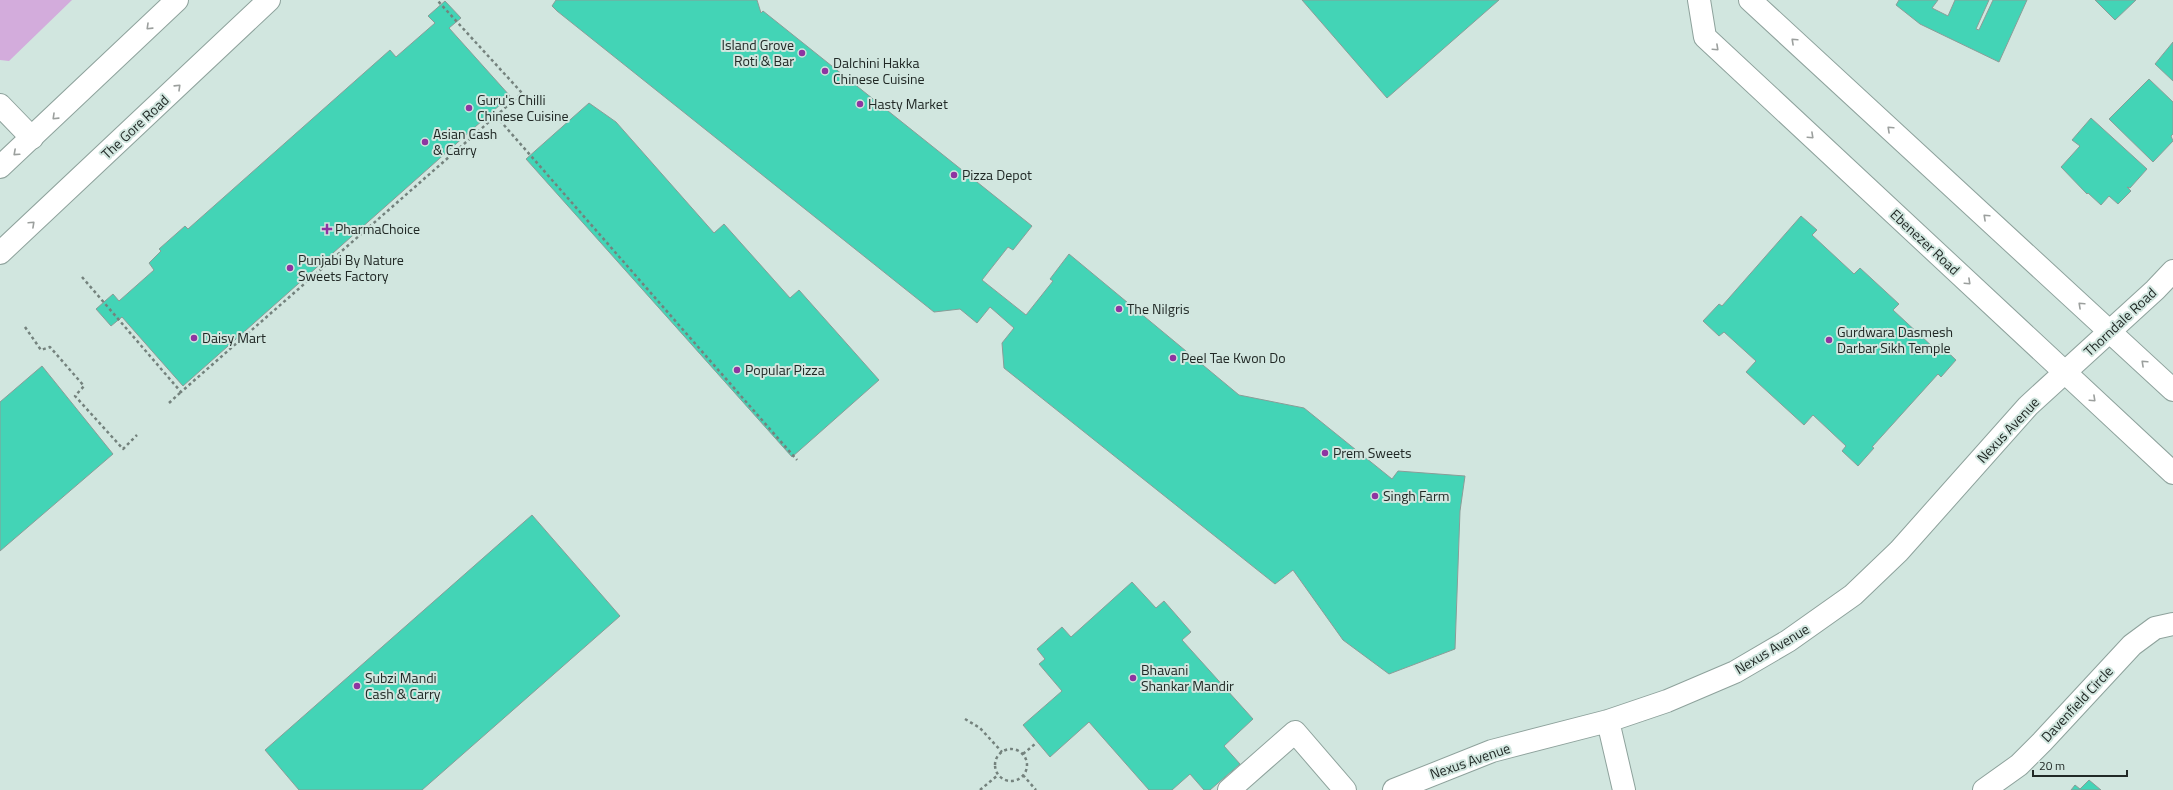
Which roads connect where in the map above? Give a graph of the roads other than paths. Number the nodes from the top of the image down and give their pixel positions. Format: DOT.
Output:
graph roads {
  1 [pos="177,0"];
  2 [pos="269,0"];
  3 [pos="1699,0"];
  4 [pos="1750,0"];
  5 [pos="0,105"];
  6 [pos="32,138"];
  7 [pos="0,167"];
  8 [pos="0,253"];
  9 [pos="2173,271"];
  10 [pos="2110,331"];
  11 [pos="2065,372"];
  12 [pos="2173,390"];
  13 [pos="2173,473"];
  14 [pos="2173,624"];
  15 [pos="1608,721"];
  16 [pos="1229,790"];
  17 [pos="1344,790"];
  18 [pos="1394,790"];
  19 [pos="1624,790"];
  20 [pos="1984,790"];
  1 -- 6 [label="main road, one-way"];
  8 -- 2 [label="main road, The Gore Road, one-way"];
  3 -- 11 [label="main road, Ebenezer Road, one-way"];
  10 -- 4 [label="main road, one-way"];
  5 -- 6 [label="main road"];
  6 -- 7 [label="main road, one-way"];
  9 -- 10 [label="main road, Thorndale Road"];
  10 -- 11 [label="main road, Thorndale Road"];
  12 -- 10 [label="main road, one-way"];
  11 -- 13 [label="main road, Ebenezer Road, one-way"];
  11 -- 15 [label="main road, Nexus Avenue"];
  14 -- 20 [label="main road, Davenfield Circle"];
  15 -- 18 [label="main road, Nexus Avenue"];
  15 -- 19 [label="main road"];
  16 -- 17 [label="main road"];
}
